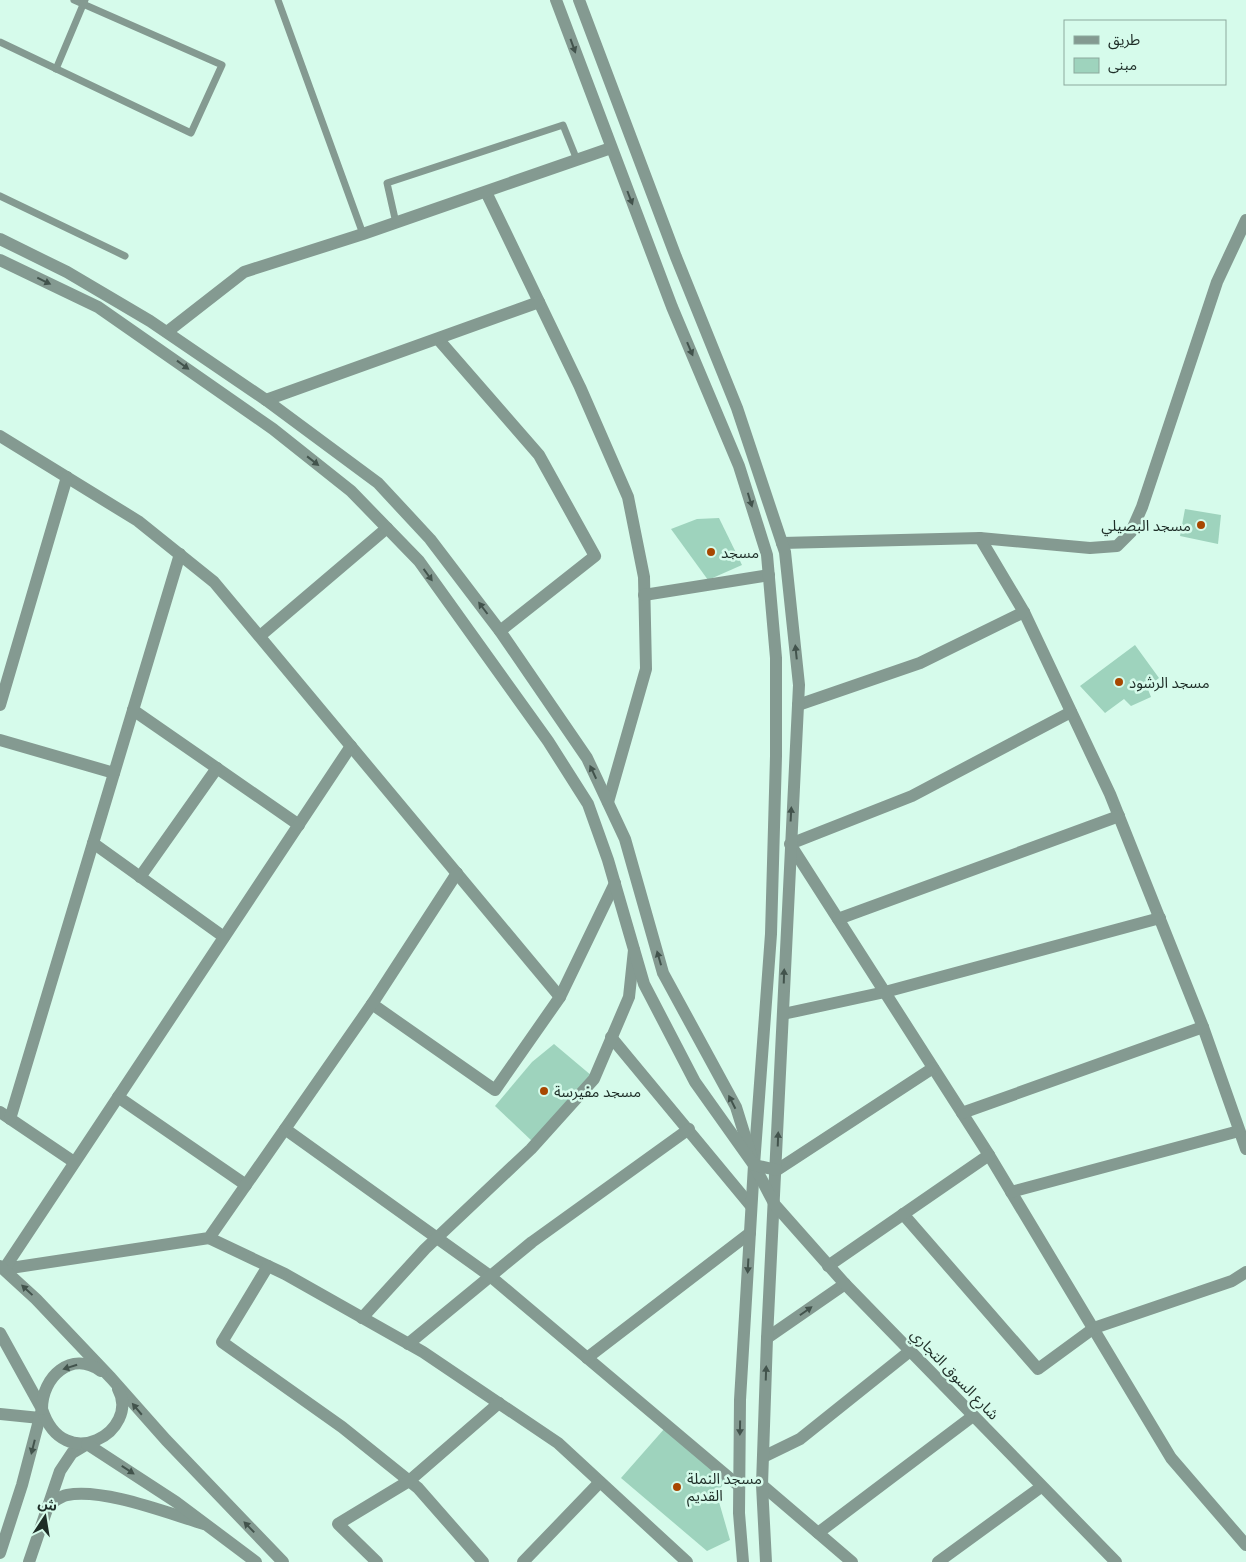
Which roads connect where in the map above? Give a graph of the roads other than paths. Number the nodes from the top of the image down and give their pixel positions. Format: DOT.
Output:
graph roads {
  1 [pos="74,0"];
  2 [pos="278,0"];
  3 [pos="556,0"];
  4 [pos="579,0"];
  5 [pos="85,2"];
  6 [pos="0,42"];
  7 [pos="56,69"];
  8 [pos="611,148"];
  9 [pos="577,160"];
  10 [pos="486,192"];
  11 [pos="1,198"];
  12 [pos="1246,220"];
  13 [pos="396,223"];
  14 [pos="363,234"];
  15 [pos="4,241"];
  16 [pos="124,256"];
  17 [pos="0,260"];
  18 [pos="539,302"];
  19 [pos="166,332"];
  20 [pos="438,339"];
  21 [pos="154,345"];
  22 [pos="266,400"];
  23 [pos="0,436"];
  24 [pos="67,477"];
  25 [pos="387,528"];
  26 [pos="980,538"];
  27 [pos="782,543"];
  28 [pos="180,554"];
  29 [pos="769,575"];
  30 [pos="644,595"];
  31 [pos="1024,612"];
  32 [pos="500,631"];
  33 [pos="260,636"];
  34 [pos="0,705"];
  35 [pos="798,705"];
  36 [pos="133,710"];
  37 [pos="1071,712"];
  38 [pos="0,740"];
  39 [pos="351,746"];
  40 [pos="217,768"];
  41 [pos="114,773"];
  42 [pos="608,802"];
  43 [pos="1120,816"];
  44 [pos="299,825"];
  45 [pos="93,843"];
  46 [pos="790,844"];
  47 [pos="456,873"];
  48 [pos="140,877"];
  49 [pos="615,882"];
  50 [pos="1160,918"];
  51 [pos="838,920"];
  52 [pos="224,937"];
  53 [pos="634,950"];
  54 [pos="884,992"];
  55 [pos="560,996"];
  56 [pos="372,1004"];
  57 [pos="783,1014"];
  58 [pos="1203,1027"];
  59 [pos="611,1037"];
  60 [pos="933,1068"];
  61 [pos="118,1098"];
  62 [pos="962,1112"];
  63 [pos="5,1116"];
  64 [pos="285,1130"];
  65 [pos="689,1130"];
  66 [pos="1239,1131"];
  67 [pos="1246,1150"];
  68 [pos="989,1155"];
  69 [pos="74,1162"];
  70 [pos="754,1164"];
  71 [pos="777,1170"];
  72 [pos="246,1185"];
  73 [pos="1011,1192"];
  74 [pos="775,1205"];
  75 [pos="751,1206"];
  76 [pos="903,1214"];
  77 [pos="750,1233"];
  78 [pos="209,1238"];
  79 [pos="437,1238"];
  80 [pos="268,1266"];
  81 [pos="828,1266"];
  82 [pos="2,1267"];
  83 [pos="1246,1272"];
  84 [pos="490,1276"];
  85 [pos="845,1284"];
  86 [pos="362,1318"];
  87 [pos="1094,1328"];
  88 [pos="0,1333"];
  89 [pos="768,1338"];
  90 [pos="408,1344"];
  91 [pos="910,1351"];
  92 [pos="587,1358"];
  93 [pos="111,1378"];
  94 [pos="499,1403"];
  95 [pos="0,1414"];
  96 [pos="41,1414"];
  97 [pos="973,1416"];
  98 [pos="87,1444"];
  99 [pos="763,1457"];
  100 [pos="409,1481"];
  101 [pos="600,1482"];
  102 [pos="762,1485"];
  103 [pos="739,1486"];
  104 [pos="1041,1487"];
  105 [pos="50,1504"];
  106 [pos="206,1524"];
  107 [pos="818,1533"];
  108 [pos="1246,1544"];
  109 [pos="0,1553"];
  110 [pos="29,1562"];
  111 [pos="256,1562"];
  112 [pos="283,1562"];
  113 [pos="377,1562"];
  114 [pos="483,1562"];
  115 [pos="523,1562"];
  116 [pos="687,1562"];
  117 [pos="743,1562"];
  118 [pos="766,1562"];
  119 [pos="852,1562"];
  120 [pos="938,1562"];
  121 [pos="1116,1562"];
  1 -- 5 [label="lane"];
  2 -- 14 [label="lane"];
  3 -- 8 [label="street, one-way"];
  4 -- 27 [label="street"];
  5 -- 7 [label="lane"];
  5 -- 7 [label="lane"];
  6 -- 7 [label="lane"];
  8 -- 9 [label="street"];
  8 -- 29 [label="street, one-way"];
  9 -- 10 [label="street"];
  9 -- 13 [label="lane"];
  10 -- 13 [label="street"];
  10 -- 18 [label="street"];
  11 -- 16 [label="lane"];
  12 -- 26 [label="street"];
  13 -- 14 [label="street"];
  14 -- 19 [label="street"];
  15 -- 17 [label="street"];
  15 -- 19 [label="street"];
  17 -- 21 [label="street, one-way"];
  18 -- 20 [label="street"];
  18 -- 30 [label="street"];
  19 -- 21 [label="street"];
  19 -- 22 [label="street"];
  20 -- 22 [label="street"];
  20 -- 32 [label="street"];
  21 -- 25 [label="street, one-way"];
  32 -- 22 [label="street, one-way"];
  23 -- 24 [label="street"];
  24 -- 28 [label="street"];
  24 -- 34 [label="street"];
  25 -- 33 [label="street"];
  25 -- 49 [label="street, one-way"];
  26 -- 27 [label="street"];
  26 -- 31 [label="street"];
  35 -- 27 [label="street, one-way"];
  28 -- 33 [label="street"];
  28 -- 36 [label="street"];
  29 -- 30 [label="street"];
  29 -- 70 [label="street"];
  30 -- 42 [label="street"];
  31 -- 35 [label="street"];
  31 -- 37 [label="street"];
  42 -- 32 [label="street, one-way"];
  33 -- 39 [label="street"];
  46 -- 35 [label="street, one-way"];
  36 -- 40 [label="street"];
  36 -- 41 [label="street"];
  37 -- 43 [label="street"];
  37 -- 46 [label="street"];
  38 -- 41 [label="street"];
  39 -- 44 [label="street"];
  39 -- 47 [label="street"];
  40 -- 44 [label="street"];
  40 -- 48 [label="street"];
  41 -- 45 [label="street"];
  70 -- 42 [label="street, one-way"];
  43 -- 50 [label="street"];
  43 -- 51 [label="street"];
  44 -- 52 [label="street"];
  45 -- 48 [label="street"];
  45 -- 63 [label="street"];
  46 -- 51 [label="street"];
  57 -- 46 [label="street, one-way"];
  47 -- 55 [label="street"];
  47 -- 56 [label="street"];
  48 -- 52 [label="street"];
  49 -- 53 [label="street"];
  49 -- 55 [label="street"];
  50 -- 54 [label="street"];
  50 -- 58 [label="street"];
  51 -- 54 [label="street"];
  52 -- 61 [label="street"];
  53 -- 59 [label="street"];
  53 -- 70 [label="street"];
  54 -- 57 [label="street"];
  54 -- 60 [label="street"];
  55 -- 56 [label="street"];
  56 -- 64 [label="street"];
  71 -- 57 [label="street, one-way"];
  58 -- 62 [label="street"];
  58 -- 66 [label="street"];
  59 -- 65 [label="street"];
  59 -- 79 [label="street"];
  60 -- 62 [label="street"];
  60 -- 71 [label="street"];
  61 -- 69 [label="street"];
  61 -- 72 [label="street"];
  62 -- 68 [label="street"];
  63 -- 69 [label="street"];
  64 -- 72 [label="street"];
  64 -- 79 [label="street"];
  65 -- 75 [label="street"];
  65 -- 84 [label="street"];
  66 -- 67 [label="street"];
  66 -- 73 [label="street"];
  68 -- 73 [label="street"];
  68 -- 76 [label="street"];
  69 -- 82 [label="street"];
  70 -- 71 [label="street"];
  70 -- 74 [label="street, شارع السوق التجاري"];
  70 -- 75 [label="street"];
  71 -- 74 [label="street"];
  72 -- 78 [label="street"];
  73 -- 87 [label="street"];
  74 -- 81 [label="street, شارع السوق التجاري"];
  74 -- 89 [label="street"];
  75 -- 77 [label="street"];
  76 -- 81 [label="street"];
  76 -- 87 [label="street"];
  77 -- 92 [label="street"];
  77 -- 103 [label="street, one-way"];
  78 -- 80 [label="street"];
  78 -- 82 [label="street"];
  79 -- 84 [label="street"];
  79 -- 86 [label="street"];
  80 -- 86 [label="street"];
  80 -- 100 [label="street"];
  81 -- 85 [label="street, شارع السوق التجاري"];
  93 -- 82 [label="street, one-way"];
  83 -- 87 [label="street"];
  84 -- 90 [label="street"];
  84 -- 92 [label="street"];
  89 -- 85 [label="street, one-way"];
  85 -- 91 [label="street, شارع السوق التجاري"];
  86 -- 90 [label="street"];
  87 -- 108 [label="street"];
  88 -- 96 [label="street"];
  99 -- 89 [label="street, one-way"];
  90 -- 94 [label="street"];
  91 -- 97 [label="street, شارع السوق التجاري"];
  91 -- 99 [label="street"];
  92 -- 103 [label="street"];
  93 -- 96 [label="street, one-way"];
  93 -- 98 [label="street"];
  112 -- 93 [label="street, one-way"];
  94 -- 100 [label="street"];
  94 -- 101 [label="street"];
  95 -- 96 [label="street"];
  96 -- 98 [label="street"];
  96 -- 109 [label="street, one-way"];
  97 -- 104 [label="street, شارع السوق التجاري"];
  97 -- 107 [label="street"];
  98 -- 105 [label="street"];
  98 -- 106 [label="street, one-way"];
  99 -- 102 [label="street"];
  100 -- 113 [label="street"];
  100 -- 114 [label="street"];
  101 -- 115 [label="street"];
  101 -- 116 [label="street"];
  102 -- 107 [label="street"];
  102 -- 118 [label="street"];
  103 -- 117 [label="street"];
  104 -- 120 [label="street"];
  104 -- 121 [label="street, شارع السوق التجاري"];
  105 -- 106 [label="street"];
  105 -- 110 [label="street"];
  106 -- 111 [label="street"];
  107 -- 119 [label="street"];
}
